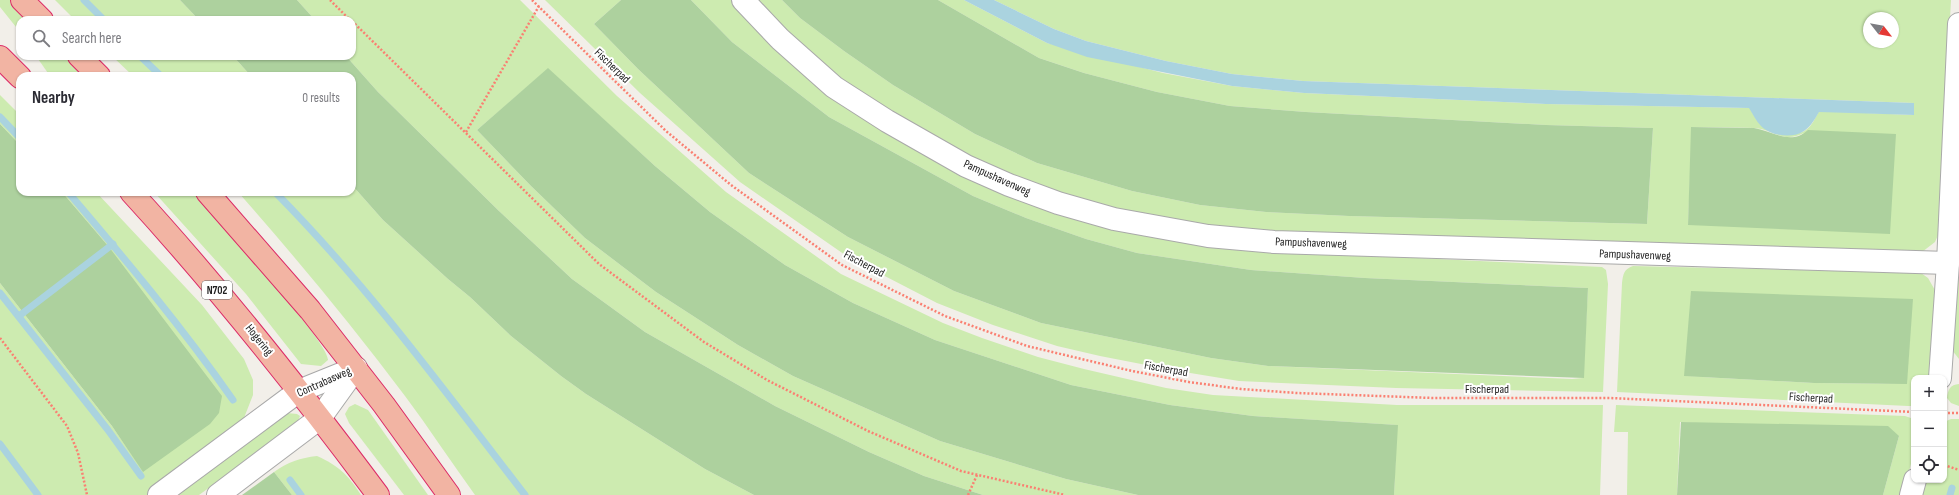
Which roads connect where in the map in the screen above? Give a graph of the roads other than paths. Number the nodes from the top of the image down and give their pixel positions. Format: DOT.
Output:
graph roads {
  1 [pos="22,0"];
  2 [pos="742,0"];
  3 [pos="38,16"];
  4 [pos="1959,24"];
  5 [pos="0,57"];
  6 [pos="83,60"];
  7 [pos="95,72"];
  8 [pos="16,73"];
  9 [pos="135,196"];
  10 [pos="210,196"];
  11 [pos="1948,263"];
  12 [pos="356,368"];
  13 [pos="1940,375"];
  14 [pos="299,391"];
  15 [pos="320,418"];
  16 [pos="1914,483"];
  17 [pos="159,495"];
  18 [pos="218,495"];
  19 [pos="378,495"];
  20 [pos="449,495"];
  21 [pos="1911,495"];
  1 -- 3 [label="highway"];
  2 -- 11 [label="street, Pampushavenweg"];
  4 -- 11 [label="street"];
  5 -- 8 [label="highway"];
  6 -- 7 [label="highway"];
  9 -- 14 [label="highway, Hogering / N702"];
  10 -- 12 [label="highway"];
  11 -- 13 [label="street"];
  12 -- 14 [label="street, Contrabasweg"];
  12 -- 15 [label="street, Contrabasweg"];
  12 -- 20 [label="highway"];
  14 -- 15 [label="highway, Hogering / N702"];
  14 -- 17 [label="street, Contrabasweg"];
  15 -- 18 [label="street, Contrabasweg"];
  15 -- 19 [label="highway, Hogering / N702"];
  16 -- 21 [label="street"];
}
